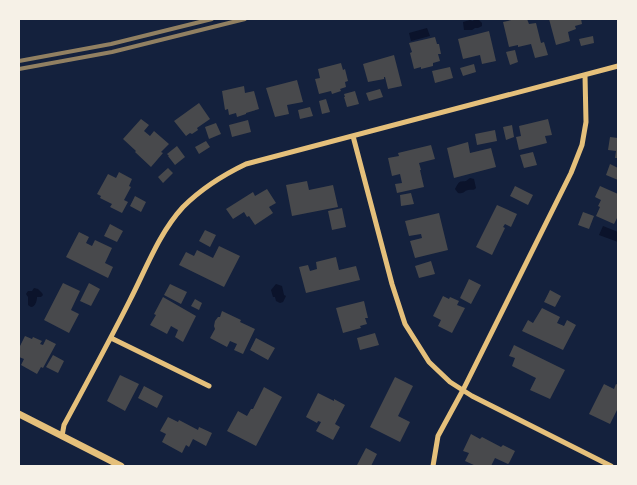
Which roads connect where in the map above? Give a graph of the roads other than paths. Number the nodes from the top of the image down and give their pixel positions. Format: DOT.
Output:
graph roads {
  1 [pos="618,66"];
  2 [pos="584,75"];
  3 [pos="353,136"];
  4 [pos="111,338"];
  5 [pos="209,386"];
  6 [pos="463,390"];
  7 [pos="19,414"];
  8 [pos="62,436"];
  9 [pos="121,466"];
  10 [pos="433,466"];
  11 [pos="611,466"];
  1 -- 2 [label="street"];
  2 -- 3 [label="street"];
  2 -- 6 [label="street"];
  3 -- 4 [label="street"];
  3 -- 6 [label="street"];
  4 -- 5 [label="street"];
  4 -- 8 [label="street"];
  6 -- 10 [label="street"];
  6 -- 11 [label="street"];
  7 -- 8 [label="street"];
  8 -- 9 [label="street"];
}
